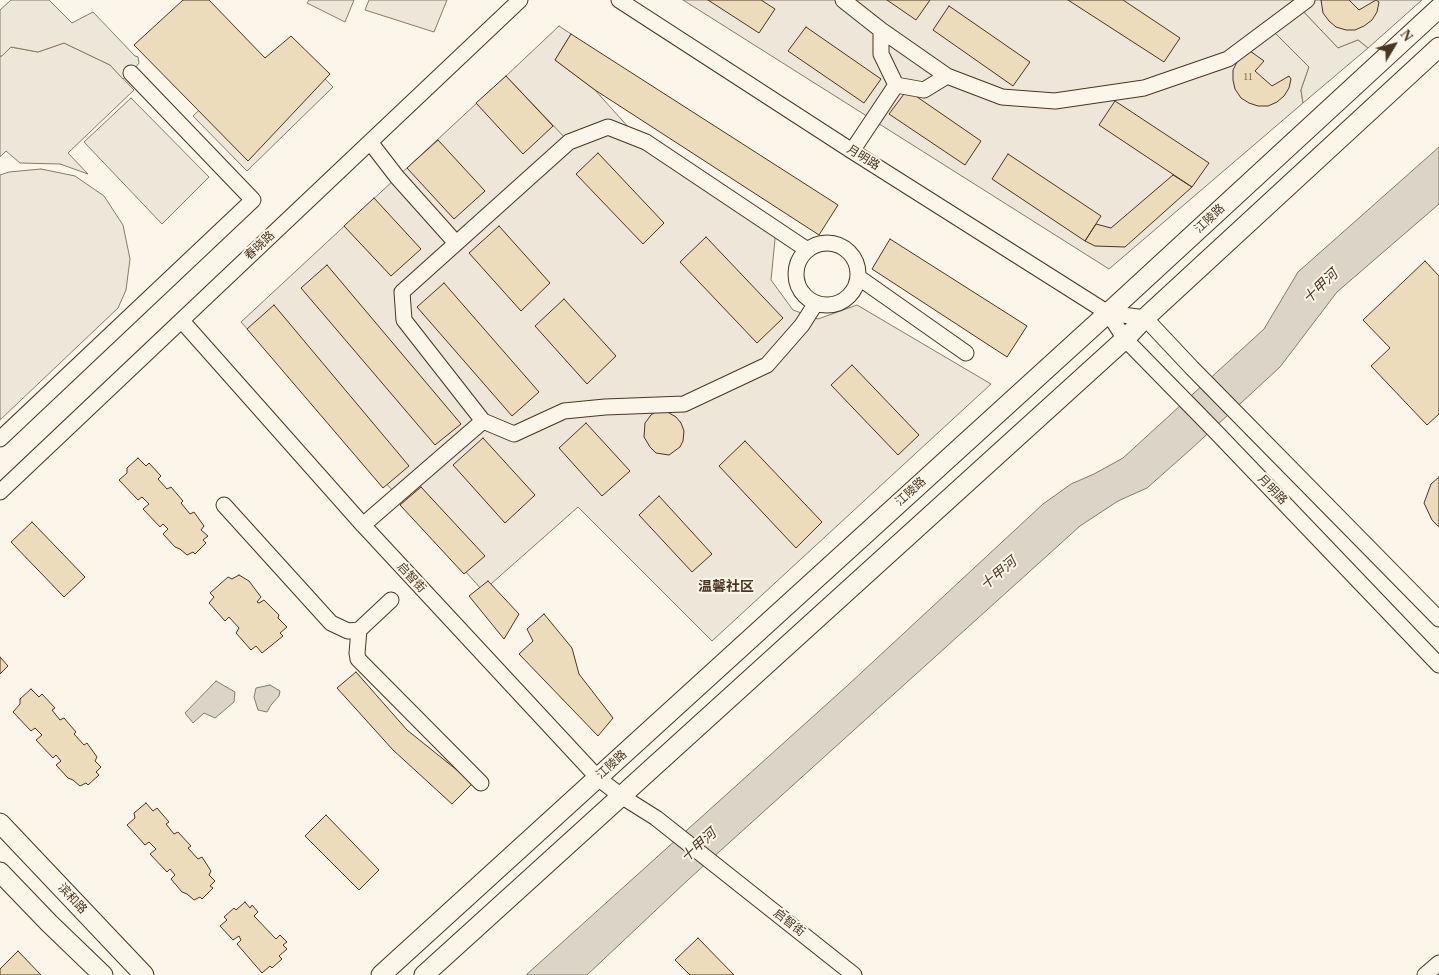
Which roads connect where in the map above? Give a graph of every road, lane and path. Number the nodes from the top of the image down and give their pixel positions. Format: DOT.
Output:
graph roads {
  1 [pos="520,0"];
  2 [pos="619,0"];
  3 [pos="843,0"];
  4 [pos="1307,0"];
  5 [pos="1439,8"];
  6 [pos="881,30"];
  7 [pos="1439,48"];
  8 [pos="131,73"];
  9 [pos="947,76"];
  10 [pos="896,85"];
  11 [pos="370,142"];
  12 [pos="852,151"];
  13 [pos="456,243"];
  14 [pos="806,250"];
  15 [pos="858,277"];
  16 [pos="816,303"];
  17 [pos="1108,313"];
  18 [pos="1145,318"];
  19 [pos="182,320"];
  20 [pos="1125,339"];
  21 [pos="966,353"];
  22 [pos="483,421"];
  23 [pos="0,440"];
  24 [pos="0,492"];
  25 [pos="224,505"];
  26 [pos="363,525"];
  27 [pos="391,600"];
  28 [pos="1439,619"];
  29 [pos="359,630"];
  30 [pos="1439,665"];
  31 [pos="598,778"];
  32 [pos="481,783"];
  33 [pos="621,796"];
  34 [pos="0,823"];
  35 [pos="0,872"];
  36 [pos="1439,963"];
  37 [pos="103,975"];
  38 [pos="144,975"];
  39 [pos="382,975"];
  40 [pos="424,975"];
  41 [pos="854,975"];
  42 [pos="1425,975"];
  1 -- 11 [label="street, 春晓路"];
  2 -- 12 [label="street, 月明路"];
  3 -- 6 [label="street"];
  4 -- 9 [label="street"];
  5 -- 17 [label="main road, 江陵路"];
  6 -- 9 [label="street"];
  6 -- 10 [label="street"];
  7 -- 18 [label="main road"];
  8 -- 23 [label="street"];
  9 -- 10 [label="street"];
  10 -- 12 [label="street"];
  11 -- 13 [label="street"];
  11 -- 19 [label="street, 春晓路"];
  12 -- 17 [label="street, 月明路"];
  13 -- 14 [label="street"];
  13 -- 22 [label="street"];
  14 -- 15 [label="street"];
  14 -- 16 [label="street"];
  15 -- 16 [label="street"];
  15 -- 21 [label="street"];
  16 -- 22 [label="street"];
  17 -- 18 [label="street, 月明路"];
  17 -- 20 [label="street, 月明路"];
  17 -- 31 [label="main road, 江陵路"];
  18 -- 20 [label="main road"];
  18 -- 28 [label="street"];
  19 -- 24 [label="street, 春晓路"];
  19 -- 26 [label="street, 启智街"];
  20 -- 30 [label="street, 月明路"];
  20 -- 33 [label="main road"];
  22 -- 26 [label="street"];
  25 -- 29 [label="street"];
  26 -- 31 [label="street, 启智街"];
  27 -- 29 [label="street"];
  29 -- 32 [label="street"];
  31 -- 33 [label="street, 启智街"];
  31 -- 39 [label="main road, 江陵路"];
  33 -- 40 [label="main road"];
  33 -- 41 [label="street, 启智街"];
  34 -- 38 [label="main road, 滨和路"];
  35 -- 37 [label="main road"];
  36 -- 42 [label="street"];
}
